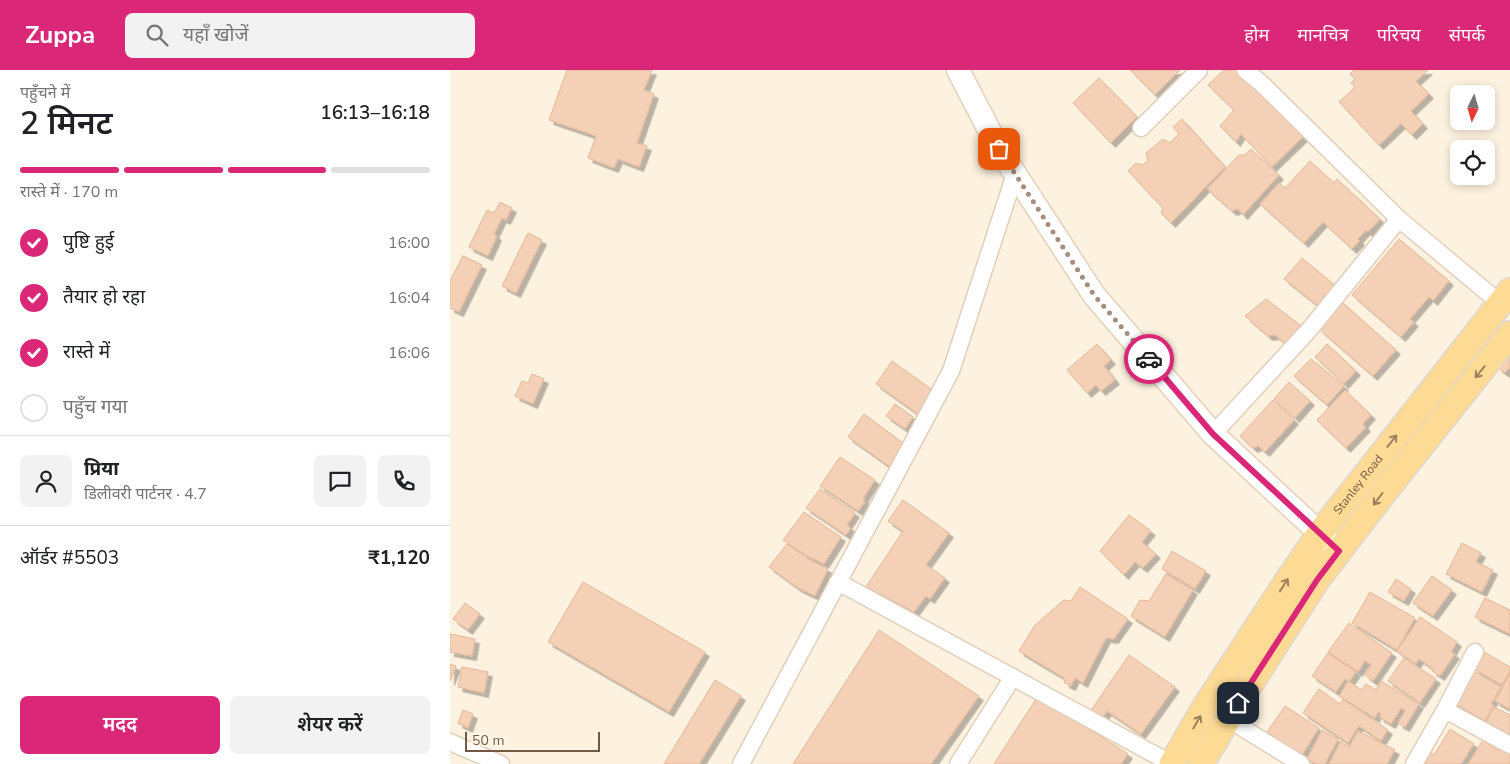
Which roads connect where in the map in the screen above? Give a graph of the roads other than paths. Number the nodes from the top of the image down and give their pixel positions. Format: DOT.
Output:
graph roads {
  1 [pos="958,70"];
  2 [pos="1199,70"];
  3 [pos="1245,70"];
  4 [pos="1141,128"];
  5 [pos="1016,174"];
  6 [pos="1399,219"];
  7 [pos="1505,297"];
  8 [pos="1510,334"];
  9 [pos="1213,434"];
  10 [pos="1320,533"];
  11 [pos="1339,551"];
  12 [pos="838,582"];
  13 [pos="1475,652"];
  14 [pos="1013,677"];
  15 [pos="1444,710"];
  16 [pos="1228,719"];
  17 [pos="450,742"];
  18 [pos="1510,745"];
  19 [pos="501,764"];
  20 [pos="741,764"];
  21 [pos="958,764"];
  22 [pos="1172,764"];
  23 [pos="1201,764"];
  24 [pos="1301,764"];
  25 [pos="1414,764"];
  1 -- 5 [label="street"];
  2 -- 4 [label="street"];
  3 -- 6 [label="street"];
  5 -- 9 [label="street"];
  5 -- 12 [label="street"];
  6 -- 7 [label="street"];
  6 -- 9 [label="street"];
  10 -- 7 [label="main road, Stanley Road, one-way"];
  8 -- 11 [label="main road, Stanley Road, one-way"];
  9 -- 10 [label="street"];
  10 -- 11 [label="street"];
  22 -- 10 [label="main road, Stanley Road, one-way"];
  11 -- 16 [label="main road, Stanley Road"];
  12 -- 14 [label="street"];
  12 -- 20 [label="street"];
  13 -- 15 [label="street"];
  14 -- 21 [label="street"];
  14 -- 22 [label="street"];
  15 -- 18 [label="street"];
  15 -- 25 [label="street"];
  16 -- 23 [label="main road, Stanley Road"];
  16 -- 24 [label="street"];
  17 -- 19 [label="street"];
}
